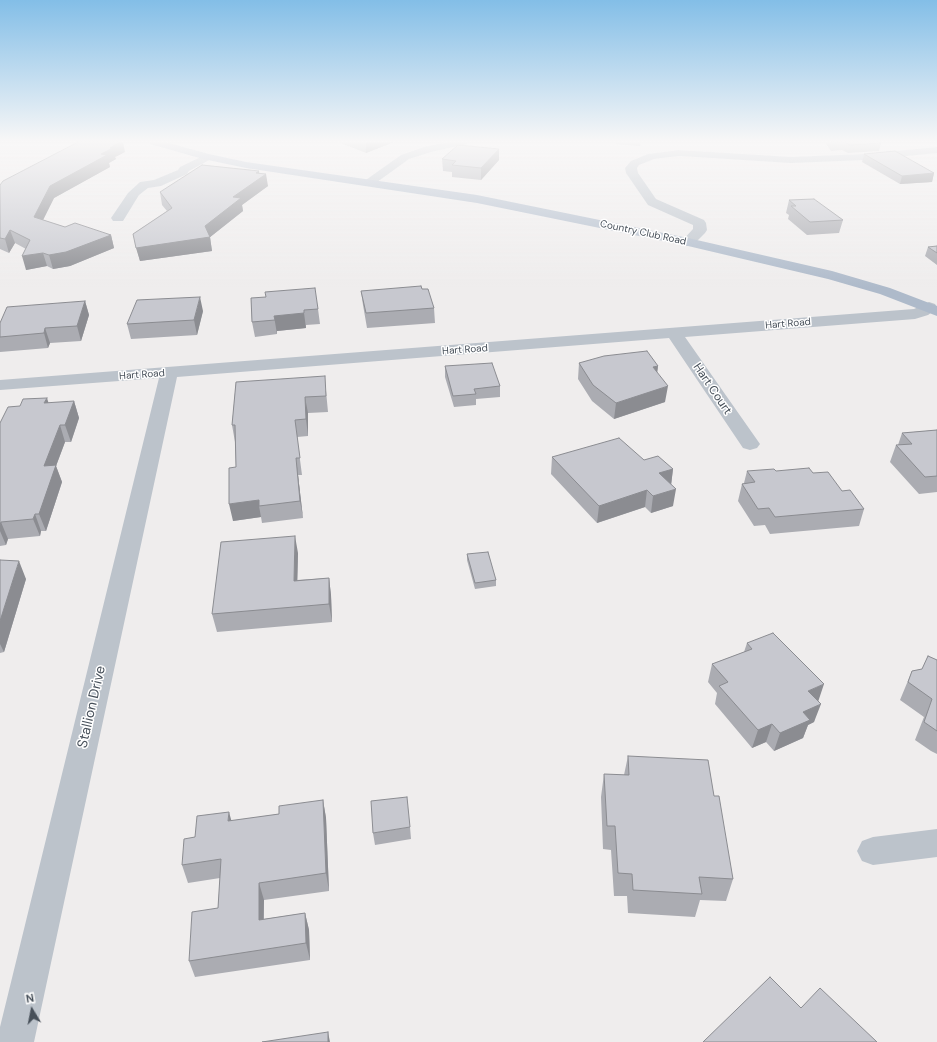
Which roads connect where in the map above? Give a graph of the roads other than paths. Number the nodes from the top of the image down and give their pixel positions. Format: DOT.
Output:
graph roads {
  1 [pos="137,191"];
  2 [pos="424,191"];
  3 [pos="644,191"];
  4 [pos="118,218"];
  5 [pos="688,242"];
  6 [pos="933,309"];
  7 [pos="675,334"];
  8 [pos="169,372"];
  9 [pos="0,385"];
  10 [pos="750,444"];
  11 [pos="937,843"];
  12 [pos="873,851"];
  13 [pos="15,1042"];
  1 -- 4 [label="street"];
  2 -- 5 [label="main road, Country Club Road"];
  3 -- 5 [label="street"];
  5 -- 6 [label="main road, Country Club Road"];
  6 -- 7 [label="street, Hart Road"];
  7 -- 8 [label="street, Hart Road"];
  7 -- 10 [label="street, Hart Court"];
  8 -- 9 [label="street, Hart Road"];
  8 -- 13 [label="street, Stallion Drive"];
  11 -- 12 [label="street"];
}
